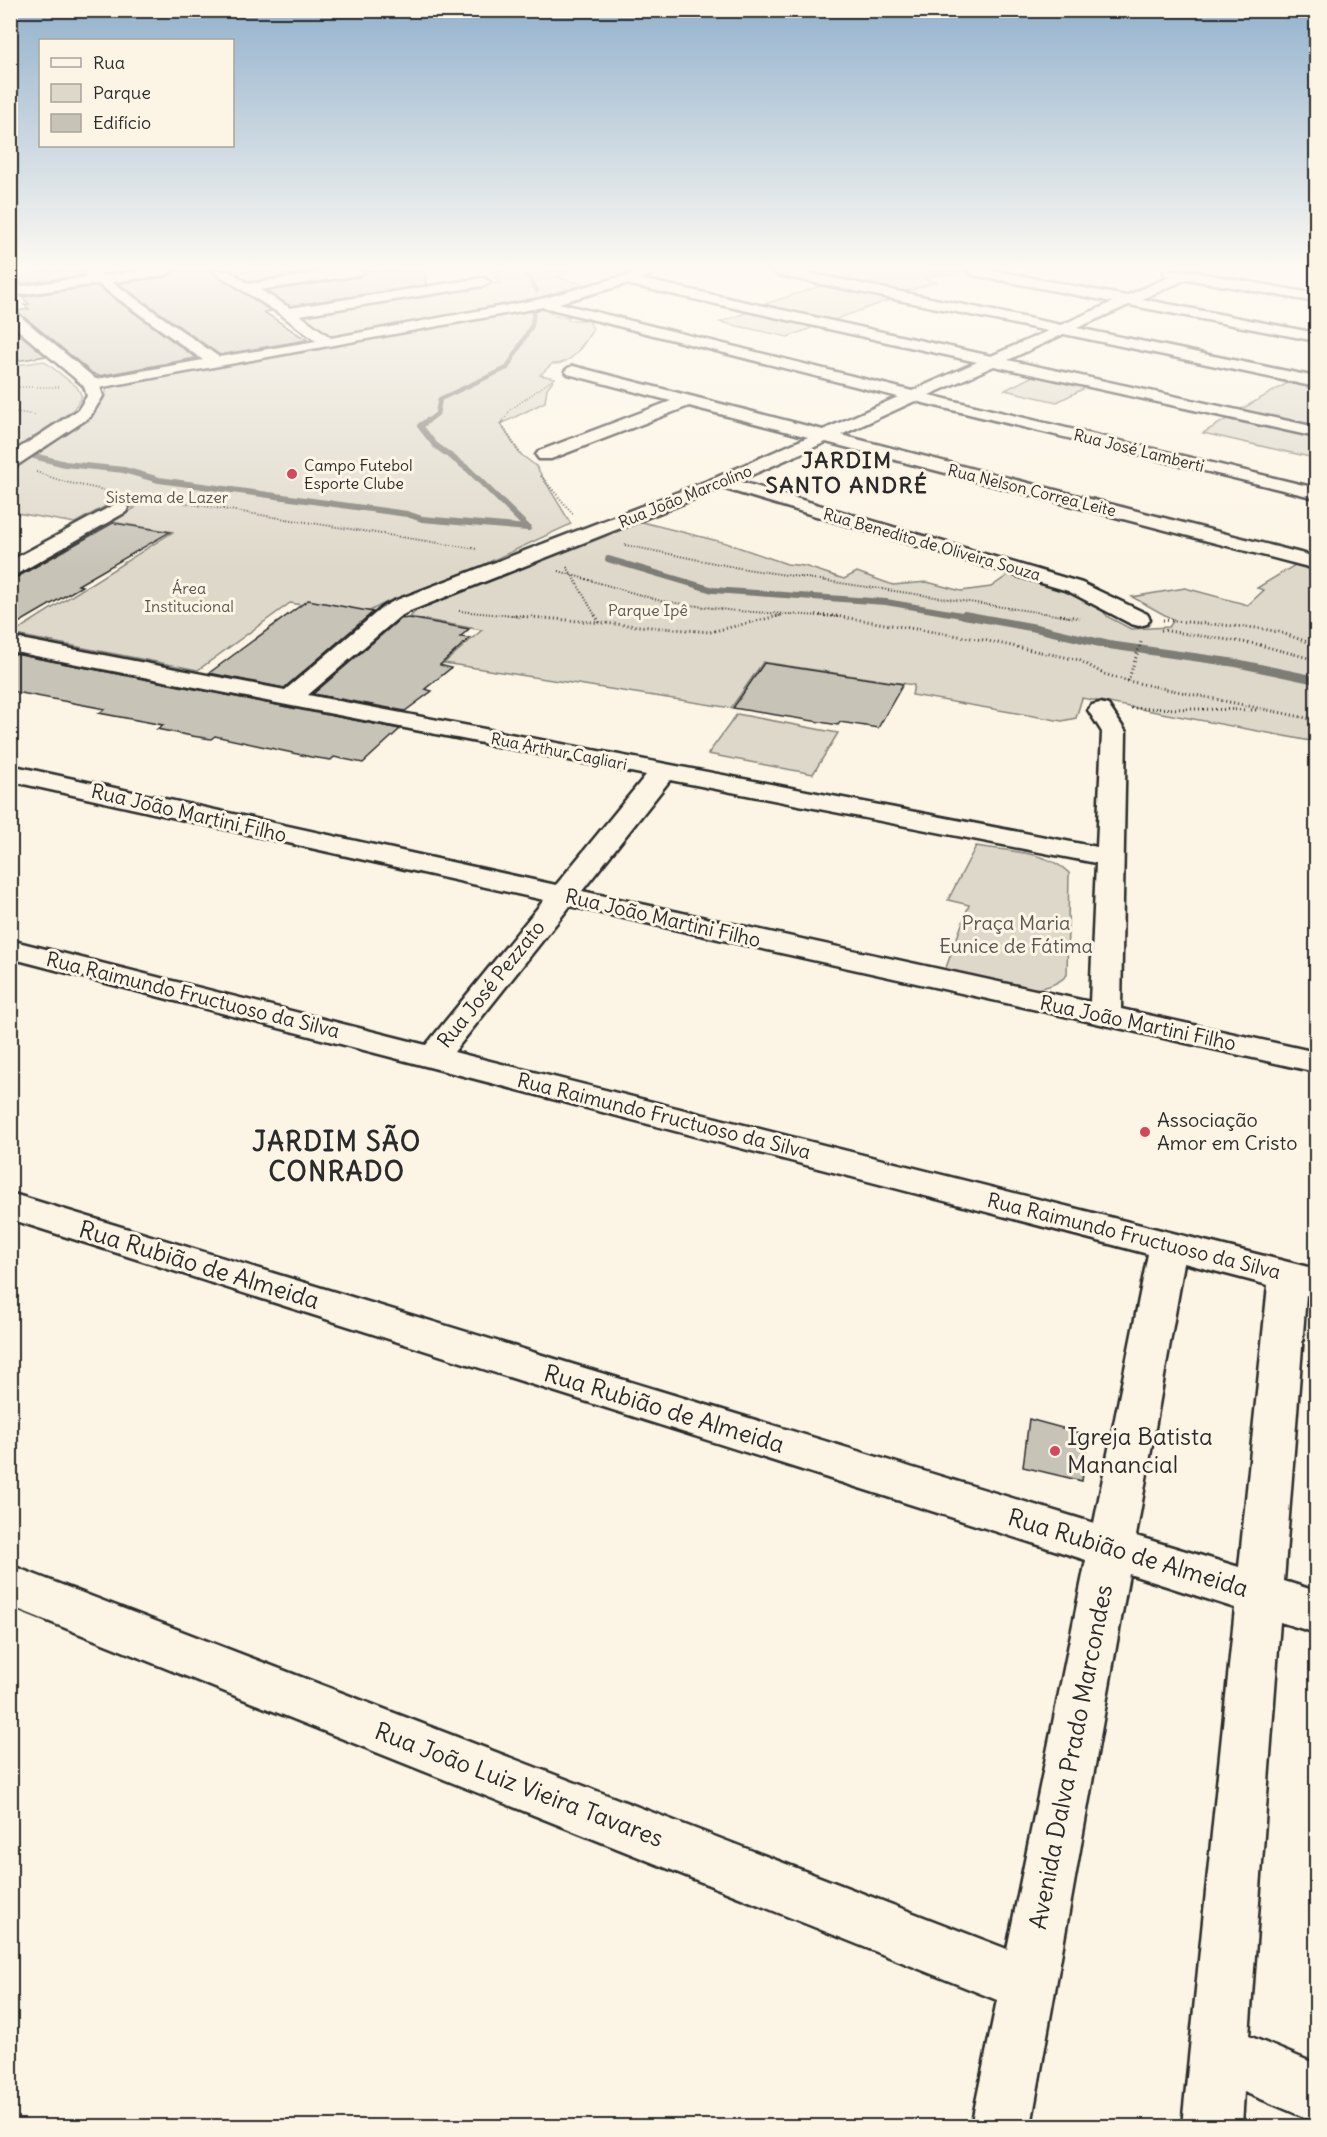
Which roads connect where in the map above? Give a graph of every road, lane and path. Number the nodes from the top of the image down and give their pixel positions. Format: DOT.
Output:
graph roads {
  1 [pos="76,371"];
  2 [pos="171,371"];
  3 [pos="576,371"];
  4 [pos="811,371"];
  5 [pos="974,371"];
  6 [pos="1034,371"];
  7 [pos="1262,371"];
  8 [pos="1317,382"];
  9 [pos="92,384"];
  10 [pos="10,387"];
  11 [pos="60,387"];
  12 [pos="915,397"];
  13 [pos="689,400"];
  14 [pos="1317,432"];
  15 [pos="826,436"];
  16 [pos="545,455"];
  17 [pos="11,461"];
  18 [pos="720,482"];
  19 [pos="1317,493"];
  20 [pos="122,498"];
  21 [pos="620,545"];
  22 [pos="524,559"];
  23 [pos="1317,563"];
  24 [pos="566,566"];
  25 [pos="10,570"];
  26 [pos="572,575"];
  27 [pos="402,606"];
  28 [pos="787,614"];
  29 [pos="1083,618"];
  30 [pos="600,623"];
  31 [pos="1146,624"];
  32 [pos="1142,639"];
  33 [pos="10,644"];
  34 [pos="1317,645"];
  35 [pos="1317,660"];
  36 [pos="1128,681"];
  37 [pos="290,698"];
  38 [pos="1100,710"];
  39 [pos="1269,710"];
  40 [pos="1317,720"];
  41 [pos="663,771"];
  42 [pos="10,773"];
  43 [pos="1108,858"];
  44 [pos="564,896"];
  45 [pos="10,949"];
  46 [pos="1105,1016"];
  47 [pos="433,1057"];
  48 [pos="1317,1062"];
  49 [pos="10,1206"];
  50 [pos="1169,1245"];
  51 [pos="1302,1280"];
  52 [pos="1111,1548"];
  53 [pos="10,1585"];
  54 [pos="1260,1595"];
  55 [pos="1317,1612"];
  56 [pos="1028,1985"];
  57 [pos="1219,2053"];
  58 [pos="1317,2093"];
  59 [pos="1000,2127"];
  60 [pos="1212,2127"];
  1 -- 9 [label="street"];
  2 -- 9 [label="street"];
  3 -- 13 [label="street, Rua Nelson Correa Leite"];
  4 -- 12 [label="street, Rua José Lamberti"];
  5 -- 12 [label="street, Rua João Marcolino"];
  6 -- 14 [label="street"];
  7 -- 8 [label="street"];
  9 -- 17 [label="street"];
  10 -- 11 [label="path"];
  12 -- 15 [label="street, Rua João Marcolino"];
  12 -- 19 [label="street, Rua José Lamberti"];
  13 -- 15 [label="street, Rua Nelson Correa Leite"];
  13 -- 16 [label="street"];
  15 -- 18 [label="street, Rua João Marcolino"];
  15 -- 23 [label="street, Rua Nelson Correa Leite"];
  17 -- 20 [label="path"];
  18 -- 22 [label="street, Rua João Marcolino"];
  18 -- 31 [label="street, Rua Benedito de Oliveira Souza"];
  20 -- 22 [label="path"];
  20 -- 25 [label="street"];
  21 -- 29 [label="path"];
  22 -- 27 [label="street, Rua João Marcolino"];
  24 -- 26 [label="path"];
  26 -- 28 [label="path"];
  26 -- 30 [label="path"];
  27 -- 30 [label="path"];
  27 -- 37 [label="street, Rua João Marcolino"];
  28 -- 30 [label="path"];
  28 -- 36 [label="path"];
  31 -- 34 [label="path"];
  31 -- 35 [label="path"];
  32 -- 36 [label="path"];
  33 -- 37 [label="street, Rua Arthur Cagliari"];
  36 -- 39 [label="path"];
  37 -- 41 [label="street, Rua Arthur Cagliari"];
  38 -- 39 [label="path"];
  38 -- 43 [label="street"];
  39 -- 40 [label="path"];
  41 -- 43 [label="street, Rua Arthur Cagliari"];
  41 -- 44 [label="street, Rua José Pezzato"];
  42 -- 44 [label="street, Rua João Martini Filho"];
  43 -- 46 [label="street"];
  44 -- 46 [label="street, Rua João Martini Filho"];
  44 -- 47 [label="street, Rua José Pezzato"];
  45 -- 47 [label="street, Rua Raimundo Fructuoso da Silva"];
  46 -- 48 [label="street, Rua João Martini Filho"];
  47 -- 50 [label="street, Rua Raimundo Fructuoso da Silva"];
  49 -- 52 [label="street, Rua Rubião de Almeida"];
  50 -- 51 [label="street, Rua Raimundo Fructuoso da Silva"];
  50 -- 52 [label="street, Avenida Dalva Prado Marcondes"];
  51 -- 54 [label="street"];
  52 -- 54 [label="street, Rua Rubião de Almeida"];
  52 -- 56 [label="street, Avenida Dalva Prado Marcondes"];
  53 -- 56 [label="street, Rua João Luiz Vieira Tavares"];
  54 -- 55 [label="street, Rua Rubião de Almeida"];
  54 -- 57 [label="street"];
  56 -- 59 [label="street, Avenida Dalva Prado Marcondes"];
  57 -- 58 [label="street"];
  57 -- 60 [label="street"];
}
